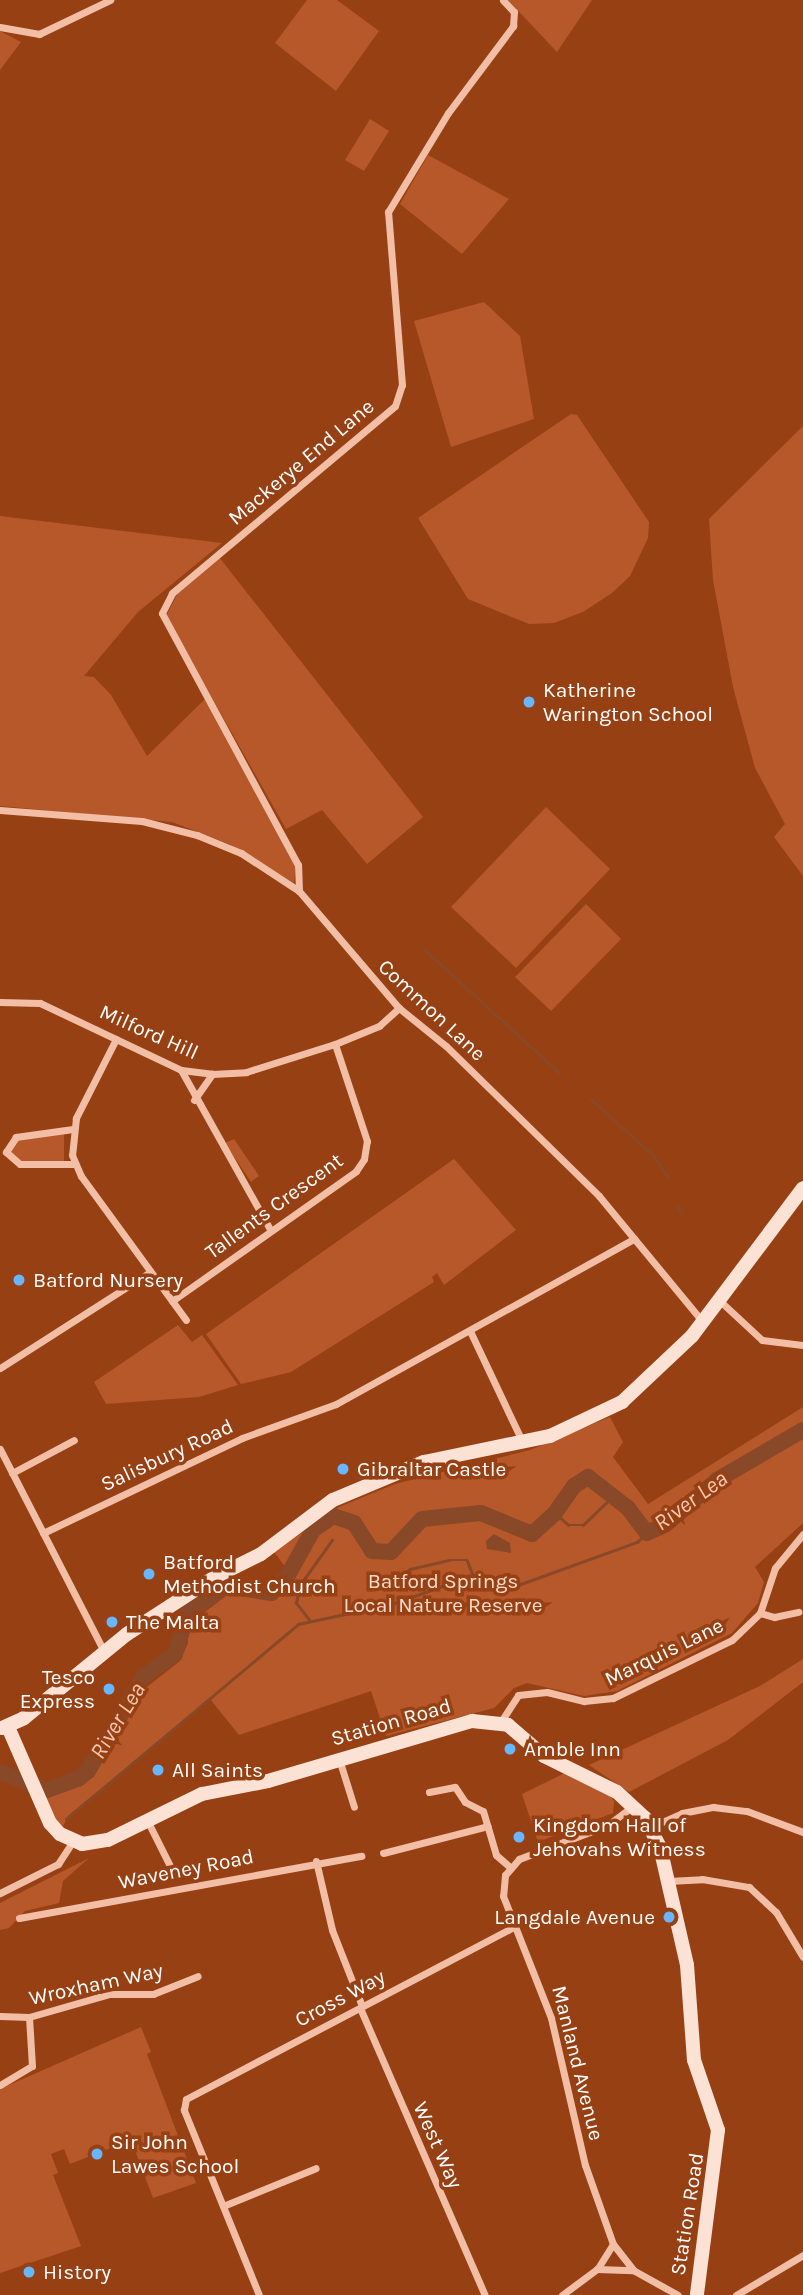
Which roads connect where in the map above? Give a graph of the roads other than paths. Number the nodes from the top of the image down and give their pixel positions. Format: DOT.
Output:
graph roads {
  1 [pos="110,0"];
  2 [pos="503,0"];
  3 [pos="0,27"];
  4 [pos="0,810"];
  5 [pos="299,891"];
  6 [pos="0,1002"];
  7 [pos="399,1008"];
  8 [pos="116,1039"];
  9 [pos="335,1044"];
  10 [pos="181,1070"];
  11 [pos="212,1074"];
  12 [pos="194,1100"];
  13 [pos="73,1129"];
  14 [pos="75,1164"];
  15 [pos="803,1188"];
  16 [pos="271,1231"];
  17 [pos="634,1239"];
  18 [pos="150,1272"];
  19 [pos="172,1301"];
  20 [pos="720,1301"];
  21 [pos="186,1320"];
  22 [pos="703,1322"];
  23 [pos="470,1331"];
  24 [pos="803,1345"];
  25 [pos="0,1368"];
  26 [pos="74,1440"];
  27 [pos="523,1443"];
  28 [pos="0,1449"];
  29 [pos="12,1473"];
  30 [pos="43,1533"];
  31 [pos="803,1534"];
  32 [pos="797,1612"];
  33 [pos="760,1613"];
  34 [pos="104,1651"];
  35 [pos="500,1723"];
  36 [pos="4,1727"];
  37 [pos="339,1759"];
  38 [pos="429,1792"];
  39 [pos="633,1806"];
  40 [pos="354,1807"];
  41 [pos="147,1819"];
  42 [pos="488,1826"];
  43 [pos="651,1827"];
  44 [pos="803,1832"];
  45 [pos="73,1841"];
  46 [pos="383,1853"];
  47 [pos="360,1856"];
  48 [pos="316,1861"];
  49 [pos="510,1867"];
  50 [pos="173,1872"];
  51 [pos="668,1881"];
  52 [pos="0,1893"];
  53 [pos="19,1918"];
  54 [pos="514,1927"];
  55 [pos="803,1958"];
  56 [pos="198,1976"];
  57 [pos="361,2007"];
  58 [pos="0,2016"];
  59 [pos="29,2017"];
  60 [pos="0,2085"];
  61 [pos="316,2168"];
  62 [pos="223,2206"];
  63 [pos="613,2244"];
  64 [pos="803,2255"];
  65 [pos="597,2269"];
  66 [pos="634,2270"];
  67 [pos="259,2295"];
  68 [pos="485,2295"];
  69 [pos="562,2295"];
  70 [pos="678,2295"];
  71 [pos="697,2295"];
  72 [pos="736,2295"];
  1 -- 3 [label="street"];
  2 -- 5 [label="street, Mackerye End Lane"];
  4 -- 5 [label="street, Common Lane"];
  5 -- 7 [label="street, Common Lane"];
  6 -- 8 [label="street, Milford Hill"];
  7 -- 9 [label="street, Milford Hill"];
  7 -- 17 [label="street, Common Lane"];
  8 -- 10 [label="street, Milford Hill"];
  8 -- 13 [label="street"];
  9 -- 11 [label="street, Milford Hill"];
  9 -- 16 [label="street, Tallents Crescent"];
  10 -- 11 [label="street, Milford Hill"];
  10 -- 12 [label="street"];
  11 -- 12 [label="street"];
  12 -- 16 [label="street"];
  13 -- 14 [label="street"];
  13 -- 14 [label="street"];
  14 -- 18 [label="street"];
  15 -- 20 [label="main road"];
  16 -- 19 [label="street, Tallents Crescent"];
  17 -- 22 [label="street, Common Lane"];
  17 -- 23 [label="street, Salisbury Road"];
  18 -- 19 [label="street"];
  18 -- 25 [label="street"];
  19 -- 21 [label="street"];
  20 -- 22 [label="main road"];
  20 -- 24 [label="street"];
  22 -- 27 [label="main road"];
  23 -- 27 [label="street"];
  23 -- 30 [label="street, Salisbury Road"];
  26 -- 29 [label="street"];
  27 -- 34 [label="main road"];
  28 -- 29 [label="street"];
  29 -- 30 [label="street"];
  30 -- 34 [label="street"];
  31 -- 33 [label="street, Marquis Lane"];
  32 -- 33 [label="street"];
  33 -- 35 [label="street, Marquis Lane"];
  34 -- 36 [label="main road"];
  35 -- 37 [label="main road, Station Road"];
  35 -- 39 [label="main road, Station Road"];
  36 -- 45 [label="main road"];
  37 -- 40 [label="street"];
  37 -- 41 [label="main road, Station Road"];
  38 -- 42 [label="street"];
  39 -- 43 [label="main road, Station Road"];
  39 -- 49 [label="street"];
  41 -- 45 [label="main road, Station Road"];
  41 -- 50 [label="street"];
  42 -- 46 [label="street"];
  42 -- 49 [label="street"];
  43 -- 44 [label="street"];
  43 -- 51 [label="main road, Station Road"];
  45 -- 52 [label="street"];
  47 -- 48 [label="street, Waveney Road"];
  48 -- 53 [label="street, Waveney Road"];
  48 -- 57 [label="street, West Way"];
  49 -- 54 [label="street, Manland Avenue"];
  51 -- 55 [label="street"];
  51 -- 71 [label="main road, Station Road"];
  54 -- 57 [label="street, Cross Way"];
  54 -- 63 [label="street, Manland Avenue"];
  56 -- 59 [label="street, Wroxham Way"];
  57 -- 62 [label="street, Cross Way"];
  57 -- 68 [label="street, West Way"];
  58 -- 59 [label="street, Wroxham Way"];
  59 -- 60 [label="street"];
  61 -- 62 [label="street"];
  62 -- 67 [label="street"];
  63 -- 65 [label="street"];
  63 -- 66 [label="street, Manland Avenue"];
  64 -- 72 [label="street"];
  65 -- 66 [label="street"];
  65 -- 69 [label="street"];
  66 -- 70 [label="street, Manland Avenue"];
}
